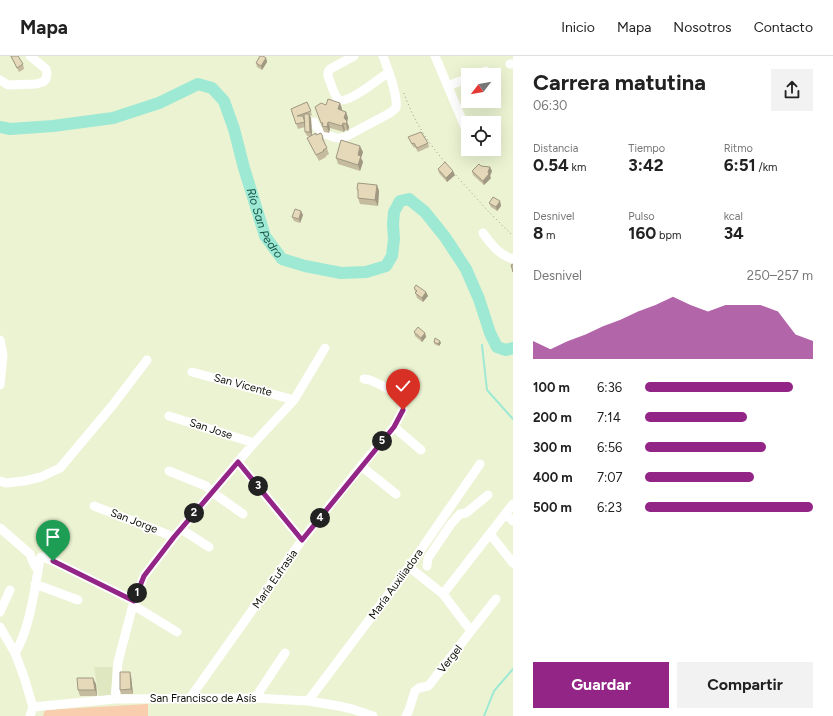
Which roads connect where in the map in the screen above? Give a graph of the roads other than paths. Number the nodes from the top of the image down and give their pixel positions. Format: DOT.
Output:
graph roads {
  1 [pos="30,56"];
  2 [pos="354,56"];
  3 [pos="383,56"];
  4 [pos="435,56"];
  5 [pos="388,72"];
  6 [pos="0,80"];
  7 [pos="461,81"];
  8 [pos="448,86"];
  9 [pos="461,117"];
  10 [pos="314,122"];
  11 [pos="482,233"];
  12 [pos="513,259"];
  13 [pos="0,340"];
  14 [pos="325,348"];
  15 [pos="147,360"];
  16 [pos="192,372"];
  17 [pos="364,379"];
  18 [pos="0,384"];
  19 [pos="294,400"];
  20 [pos="169,416"];
  21 [pos="394,427"];
  22 [pos="254,443"];
  23 [pos="421,450"];
  24 [pos="238,462"];
  25 [pos="480,464"];
  26 [pos="361,466"];
  27 [pos="169,471"];
  28 [pos="0,482"];
  29 [pos="212,492"];
  30 [pos="396,494"];
  31 [pos="488,495"];
  32 [pos="513,504"];
  33 [pos="94,506"];
  34 [pos="450,507"];
  35 [pos="243,514"];
  36 [pos="460,514"];
  37 [pos="506,514"];
  38 [pos="513,521"];
  39 [pos="0,528"];
  40 [pos="181,528"];
  41 [pos="490,534"];
  42 [pos="174,537"];
  43 [pos="302,540"];
  44 [pos="209,547"];
  45 [pos="513,563"];
  46 [pos="427,566"];
  47 [pos="409,567"];
  48 [pos="38,568"];
  49 [pos="35,584"];
  50 [pos="10,590"];
  51 [pos="443,594"];
  52 [pos="496,599"];
  53 [pos="78,600"];
  54 [pos="134,603"];
  55 [pos="0,612"];
  56 [pos="0,627"];
  57 [pos="177,632"];
  58 [pos="471,632"];
  59 [pos="15,653"];
  60 [pos="285,653"];
  61 [pos="190,698"];
  62 [pos="255,698"];
  63 [pos="115,699"];
  64 [pos="308,701"];
  65 [pos="33,707"];
  66 [pos="30,716"];
  67 [pos="373,716"];
  68 [pos="406,716"];
  1 -- 6 [label="street"];
  2 -- 5 [label="street"];
  3 -- 5 [label="street"];
  4 -- 8 [label="street"];
  5 -- 10 [label="street"];
  7 -- 8 [label="street"];
  8 -- 9 [label="street"];
  11 -- 12 [label="street"];
  13 -- 18 [label="street"];
  14 -- 19 [label="street"];
  15 -- 28 [label="street"];
  16 -- 19 [label="street, San Vicente"];
  17 -- 21 [label="street, María Eufrasia"];
  19 -- 22 [label="street"];
  20 -- 22 [label="street, San Jose"];
  21 -- 23 [label="street"];
  21 -- 26 [label="street, María Eufrasia"];
  22 -- 24 [label="street"];
  24 -- 29 [label="street"];
  24 -- 43 [label="street"];
  25 -- 34 [label="street, María Auxiliadora"];
  26 -- 30 [label="street"];
  26 -- 43 [label="street, María Eufrasia"];
  27 -- 29 [label="street"];
  29 -- 35 [label="street"];
  29 -- 40 [label="street"];
  31 -- 36 [label="street"];
  32 -- 37 [label="street"];
  33 -- 42 [label="street, San Jorge"];
  34 -- 36 [label="street"];
  34 -- 47 [label="street, María Auxiliadora"];
  36 -- 46 [label="street"];
  37 -- 38 [label="street"];
  37 -- 41 [label="street"];
  39 -- 48 [label="street"];
  40 -- 42 [label="street"];
  40 -- 44 [label="street"];
  41 -- 45 [label="street"];
  41 -- 51 [label="street"];
  42 -- 54 [label="street"];
  43 -- 61 [label="street, María Eufrasia"];
  47 -- 51 [label="street"];
  47 -- 64 [label="street, María Auxiliadora"];
  48 -- 49 [label="street"];
  48 -- 54 [label="street"];
  49 -- 53 [label="street"];
  49 -- 59 [label="street"];
  50 -- 55 [label="street"];
  51 -- 58 [label="street"];
  52 -- 58 [label="street, Vergel"];
  54 -- 57 [label="street"];
  54 -- 63 [label="street"];
  56 -- 59 [label="street"];
  58 -- 68 [label="street, Vergel"];
  59 -- 65 [label="street"];
  60 -- 62 [label="street"];
  61 -- 62 [label="street, San Francisco de Asís"];
  61 -- 63 [label="street, San Francisco de Asís"];
  62 -- 64 [label="street, San Francisco de Asís"];
  63 -- 65 [label="street, San Francisco de Asís"];
  64 -- 67 [label="street, San Francisco de Asís"];
  65 -- 66 [label="street"];
}
